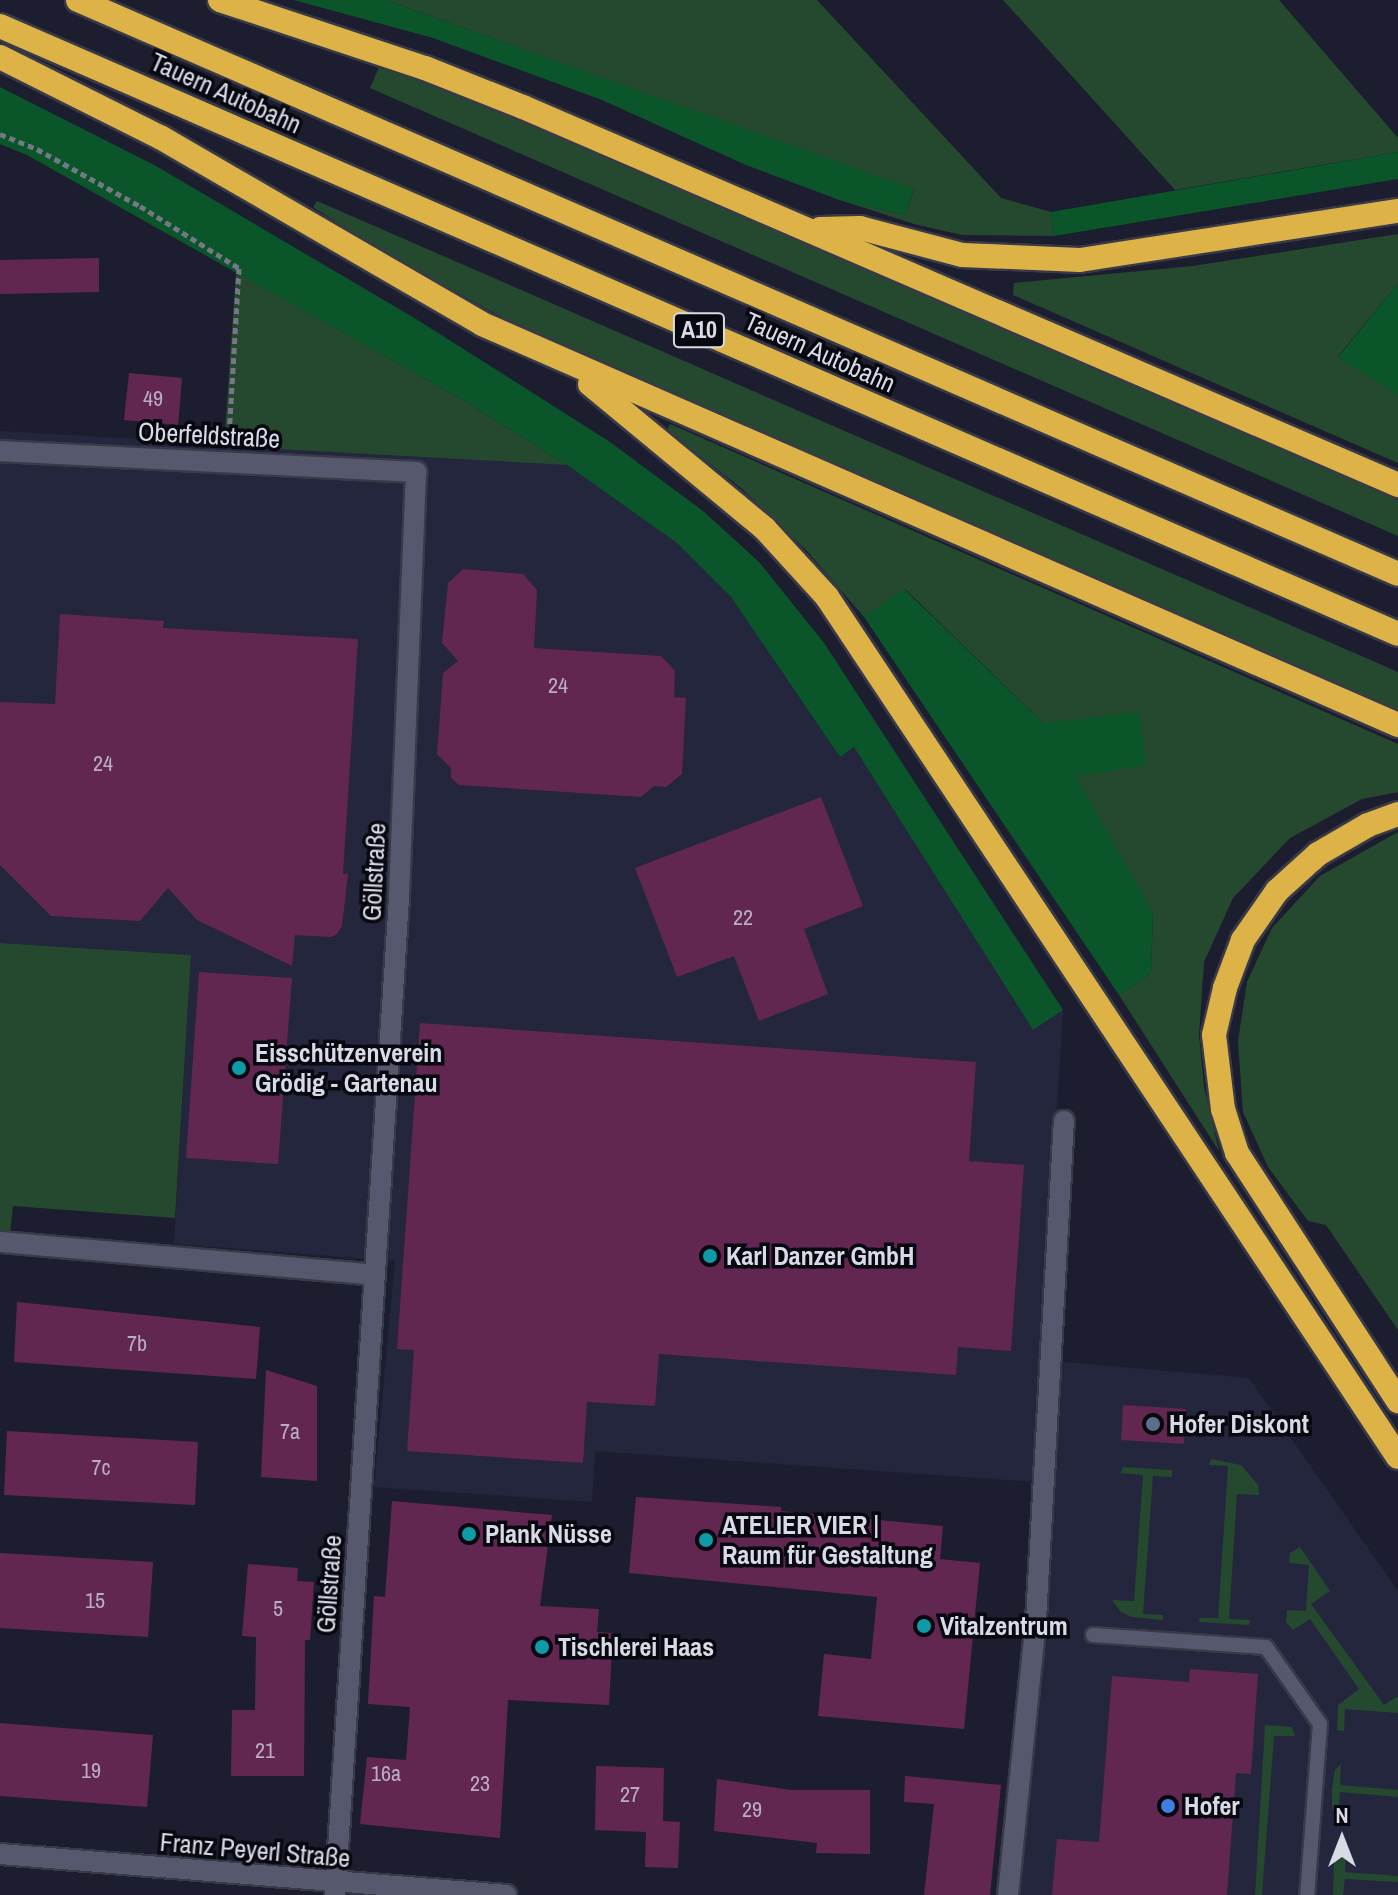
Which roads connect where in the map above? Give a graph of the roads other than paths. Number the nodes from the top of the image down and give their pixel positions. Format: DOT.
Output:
graph roads {
  1 [pos="78,0"];
  2 [pos="220,0"];
  3 [pos="0,26"];
  4 [pos="0,57"];
  5 [pos="1398,211"];
  6 [pos="808,229"];
  7 [pos="563,362"];
  8 [pos="0,451"];
  9 [pos="416,472"];
  10 [pos="1398,485"];
  11 [pos="1398,574"];
  12 [pos="1398,634"];
  13 [pos="1398,725"];
  14 [pos="1398,814"];
  15 [pos="1064,1121"];
  16 [pos="0,1242"];
  17 [pos="374,1275"];
  18 [pos="1398,1401"];
  19 [pos="1398,1457"];
  20 [pos="1093,1635"];
  21 [pos="0,1854"];
  22 [pos="336,1889"];
  23 [pos="506,1895"];
  24 [pos="1008,1895"];
  25 [pos="1307,1895"];
  1 -- 11 [label="highway, Tauern Autobahn / A10"];
  2 -- 6 [label="highway"];
  3 -- 12 [label="highway, Tauern Autobahn / A10"];
  4 -- 7 [label="highway"];
  5 -- 6 [label="highway"];
  6 -- 10 [label="highway"];
  7 -- 13 [label="highway"];
  7 -- 19 [label="highway"];
  8 -- 9 [label="street, Oberfeldstraße"];
  9 -- 17 [label="street, Göllstraße"];
  14 -- 18 [label="highway"];
  15 -- 24 [label="street"];
  16 -- 17 [label="street"];
  17 -- 22 [label="street, Göllstraße"];
  20 -- 25 [label="lane"];
  21 -- 22 [label="street, Franz Peyerl Straße"];
  22 -- 23 [label="street, Franz Peyerl Straße"];
}
